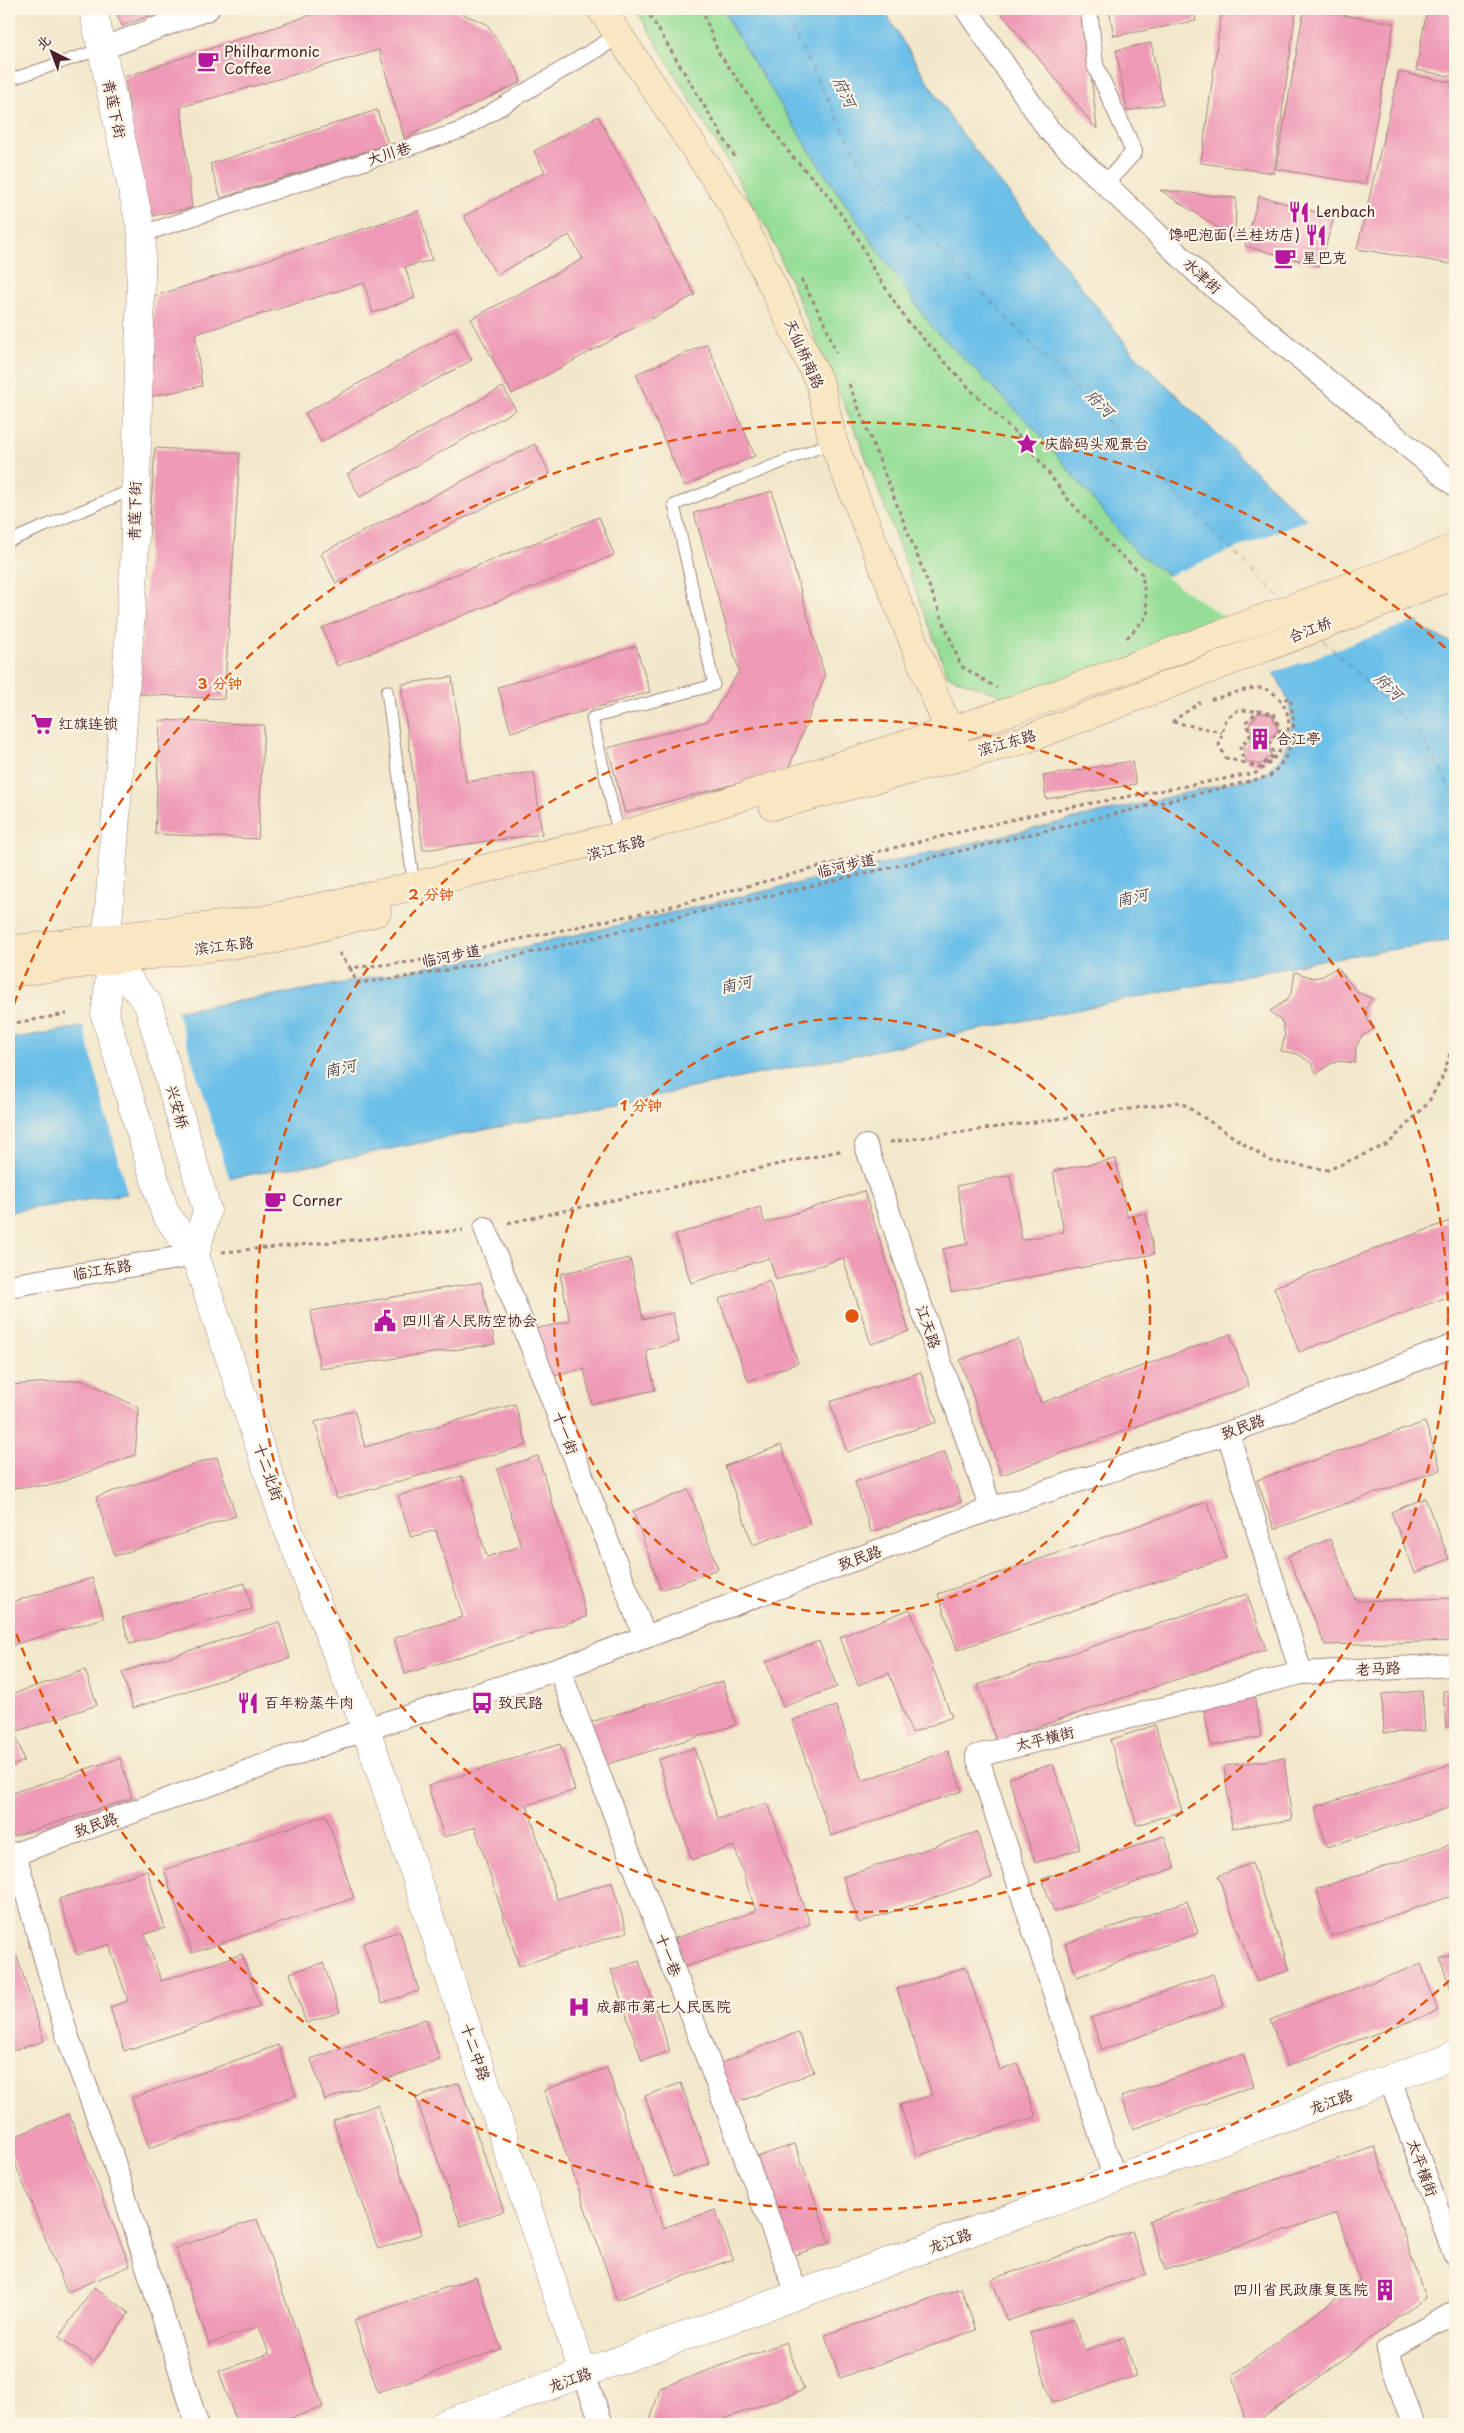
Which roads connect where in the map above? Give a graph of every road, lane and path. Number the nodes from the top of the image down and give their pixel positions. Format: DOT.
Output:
graph roads {
  1 [pos="93,9"];
  2 [pos="208,9"];
  3 [pos="601,9"];
  4 [pos="667,9"];
  5 [pos="966,9"];
  6 [pos="1089,9"];
  7 [pos="620,35"];
  8 [pos="101,49"];
  9 [pos="9,80"];
  10 [pos="1105,184"];
  11 [pos="142,234"];
  12 [pos="833,442"];
  13 [pos="1455,485"];
  14 [pos="136,488"];
  15 [pos="9,541"];
  16 [pos="1455,548"];
  17 [pos="1455,575"];
  18 [pos="1122,642"];
  19 [pos="1189,647"];
  20 [pos="1210,668"];
  21 [pos="388,691"];
  22 [pos="1281,700"];
  23 [pos="1258,711"];
  24 [pos="1222,732"];
  25 [pos="955,744"];
  26 [pos="1244,763"];
  27 [pos="619,836"];
  28 [pos="414,886"];
  29 [pos="110,948"];
  30 [pos="9,950"];
  31 [pos="339,952"];
  32 [pos="350,968"];
  33 [pos="9,973"];
  34 [pos="67,1014"];
  35 [pos="105,1015"];
  36 [pos="9,1024"];
  37 [pos="866,1146"];
  38 [pos="485,1228"];
  39 [pos="195,1255"];
  40 [pos="9,1286"];
  41 [pos="1455,1345"];
  42 [pos="1228,1433"];
  43 [pos="991,1509"];
  44 [pos="644,1637"];
  45 [pos="1455,1664"];
  46 [pos="559,1669"];
  47 [pos="1301,1673"];
  48 [pos="366,1729"];
  49 [pos="12,1855"];
  50 [pos="1455,2055"];
  51 [pos="1390,2080"];
  52 [pos="1115,2180"];
  53 [pos="1455,2256"];
  54 [pos="798,2296"];
  55 [pos="1455,2312"];
  56 [pos="584,2375"];
  57 [pos="197,2424"];
  58 [pos="444,2424"];
  59 [pos="602,2424"];
  60 [pos="1413,2424"];
  1 -- 8 [label="street, 青莲下街"];
  2 -- 8 [label="street"];
  3 -- 7 [label="main road, 天仙桥南路"];
  4 -- 18 [label="path"];
  5 -- 10 [label="street, 水津街"];
  6 -- 10 [label="street"];
  7 -- 11 [label="street, 大川巷"];
  7 -- 12 [label="main road, 天仙桥南路"];
  8 -- 9 [label="lane"];
  8 -- 11 [label="street, 青莲下街"];
  10 -- 13 [label="street, 水津街"];
  11 -- 14 [label="street, 青莲下街"];
  12 -- 25 [label="main road, 天仙桥南路"];
  12 -- 27 [label="lane"];
  14 -- 15 [label="lane"];
  14 -- 29 [label="street, 青莲下街"];
  16 -- 19 [label="main road, 合江桥"];
  17 -- 20 [label="main road, 合江桥"];
  19 -- 25 [label="main road, 滨江东路"];
  20 -- 25 [label="main road, 滨江东路"];
  21 -- 28 [label="lane"];
  22 -- 24 [label="path"];
  22 -- 32 [label="path"];
  22 -- 32 [label="path, 临河步道"];
  23 -- 24 [label="path"];
  23 -- 26 [label="path"];
  23 -- 26 [label="path"];
  24 -- 26 [label="path"];
  25 -- 27 [label="main road, 滨江东路"];
  25 -- 29 [label="main road, 滨江东路"];
  27 -- 28 [label="main road, 滨江东路"];
  28 -- 29 [label="main road, 滨江东路"];
  29 -- 30 [label="main road, 滨江东路"];
  29 -- 33 [label="main road, 滨江东路"];
  29 -- 35 [label="street, 青莲下街"];
  29 -- 39 [label="street, 兴安桥"];
  31 -- 32 [label="path"];
  34 -- 36 [label="path"];
  35 -- 39 [label="street, 十二北街"];
  37 -- 43 [label="street, 江天路"];
  38 -- 44 [label="street, 十一街"];
  39 -- 40 [label="street, 临江东路"];
  39 -- 48 [label="street, 十二北街"];
  41 -- 42 [label="street, 致民路"];
  42 -- 43 [label="street, 致民路"];
  42 -- 47 [label="street"];
  43 -- 44 [label="street, 致民路"];
  44 -- 46 [label="street, 致民路"];
  45 -- 47 [label="street, 老马路"];
  46 -- 48 [label="street, 致民路"];
  46 -- 54 [label="street, 十一巷"];
  47 -- 52 [label="street, 太平横街"];
  48 -- 49 [label="street, 致民路"];
  48 -- 56 [label="street, 十二中路"];
  49 -- 57 [label="street"];
  50 -- 51 [label="street, 龙江路"];
  51 -- 52 [label="street, 龙江路"];
  51 -- 53 [label="street, 太平横街"];
  52 -- 54 [label="street, 龙江路"];
  54 -- 56 [label="street, 龙江路"];
  55 -- 60 [label="street"];
  56 -- 58 [label="street, 龙江路"];
  56 -- 59 [label="street"];
}
